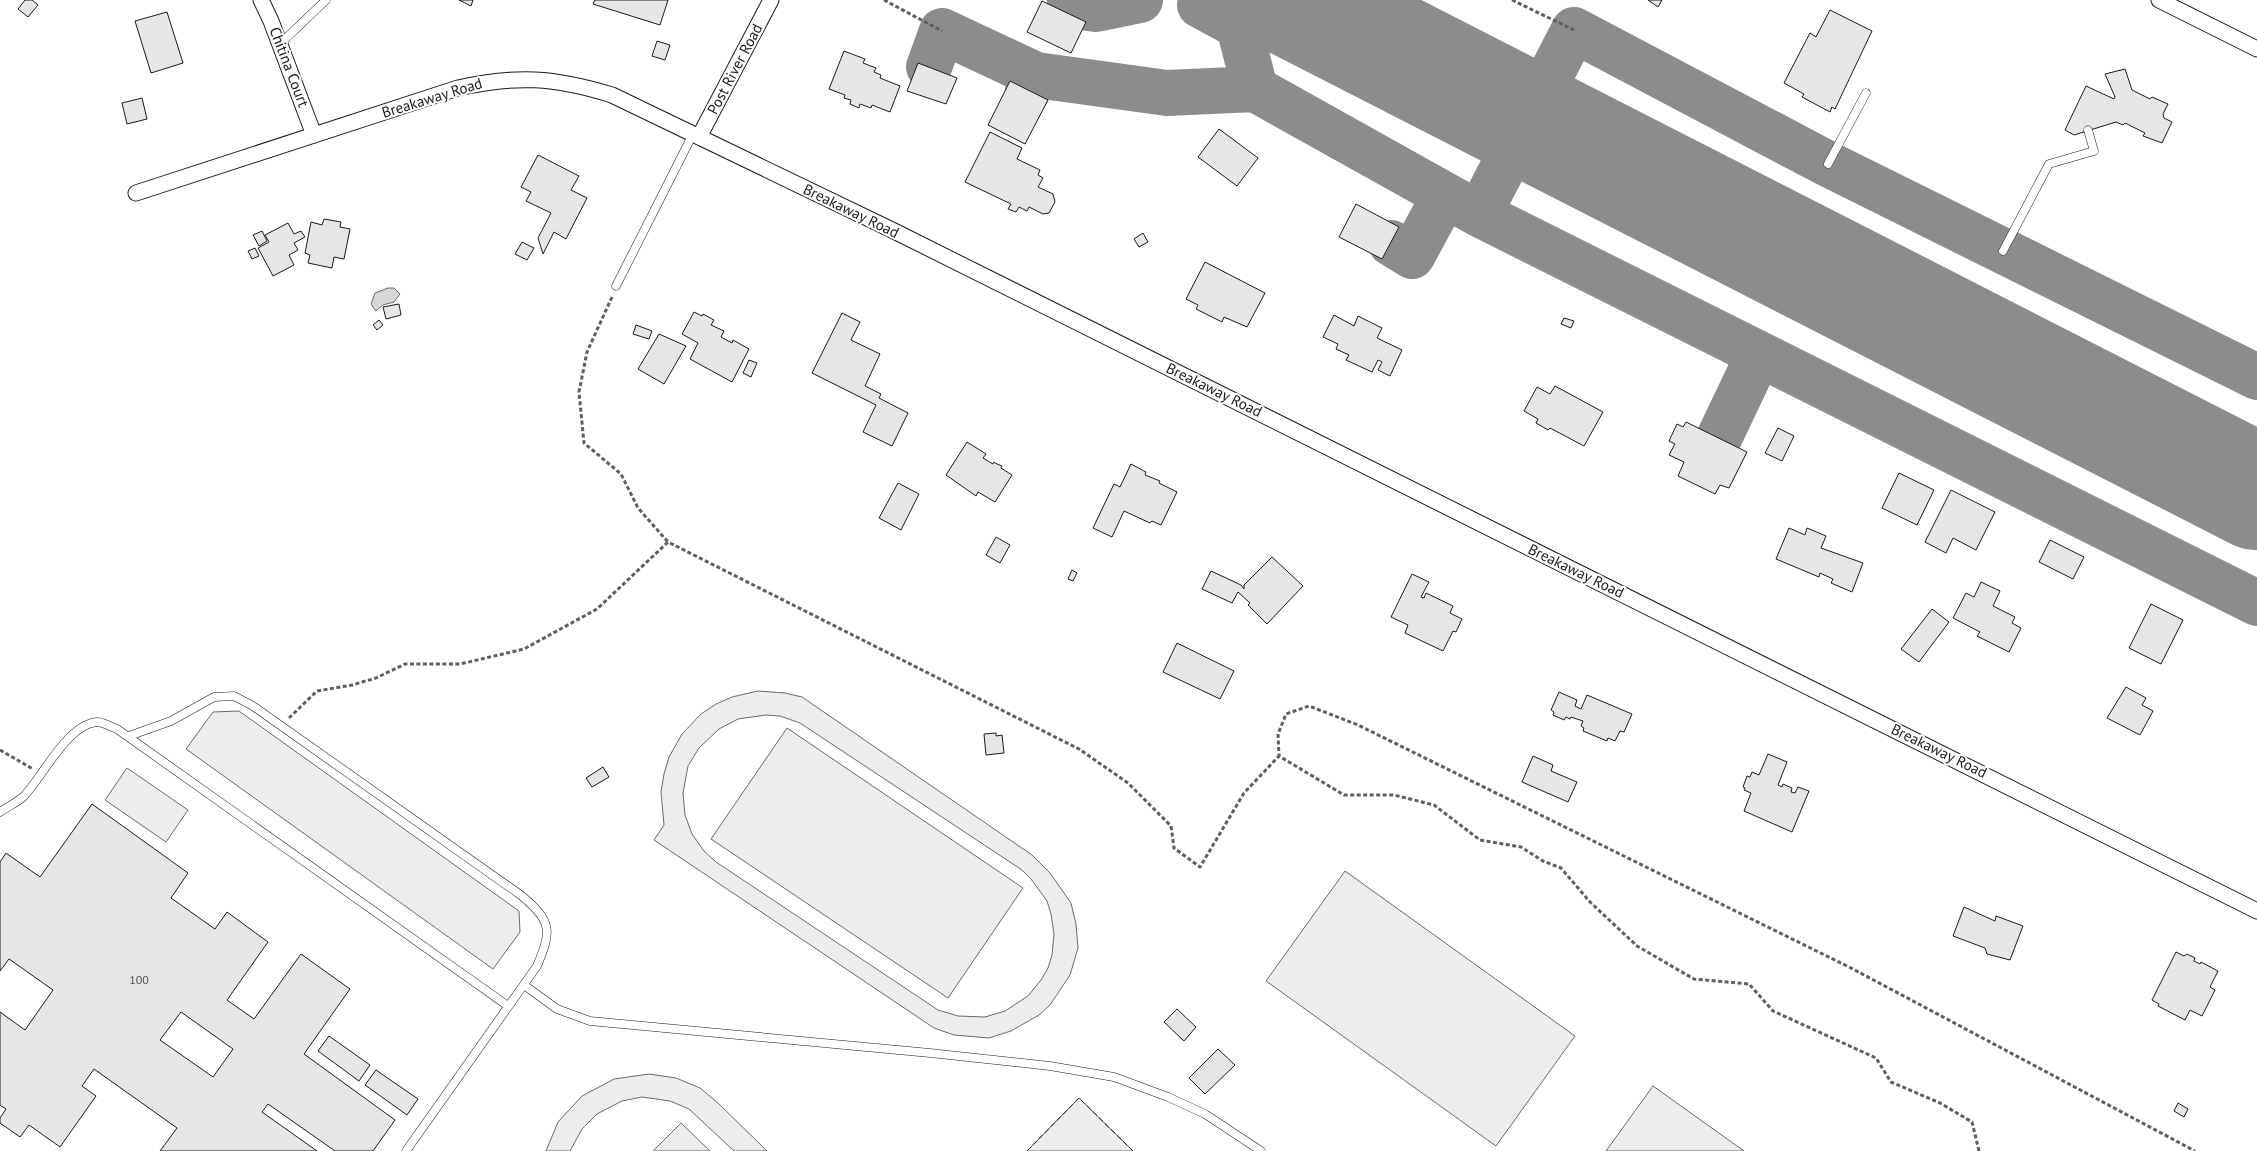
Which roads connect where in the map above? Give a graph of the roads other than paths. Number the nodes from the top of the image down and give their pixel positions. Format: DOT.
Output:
graph roads {
  1 [pos="261,0"];
  2 [pos="326,0"];
  3 [pos="771,0"];
  4 [pos="2159,0"];
  5 [pos="280,44"];
  6 [pos="2257,49"];
  7 [pos="1866,93"];
  8 [pos="2088,130"];
  9 [pos="314,135"];
  10 [pos="696,136"];
  11 [pos="1828,164"];
  12 [pos="136,193"];
  13 [pos="2003,251"];
  14 [pos="616,286"];
  15 [pos="129,736"];
  16 [pos="0,812"];
  17 [pos="2257,910"];
  18 [pos="524,985"];
  19 [pos="508,1006"];
  20 [pos="406,1151"];
  21 [pos="1261,1151"];
  1 -- 5 [label="street, Chitina Court"];
  2 -- 5 [label="lane"];
  3 -- 10 [label="street, Post River Road"];
  4 -- 6 [label="street"];
  5 -- 9 [label="street, Chitina Court"];
  7 -- 11 [label="lane"];
  8 -- 13 [label="lane"];
  9 -- 10 [label="street, Breakaway Road"];
  9 -- 12 [label="street, Breakaway Road"];
  10 -- 14 [label="lane"];
  10 -- 17 [label="street, Breakaway Road"];
  15 -- 16 [label="lane"];
  15 -- 18 [label="lane"];
  15 -- 19 [label="lane"];
  18 -- 19 [label="lane"];
  18 -- 21 [label="lane"];
  19 -- 20 [label="lane"];
}
